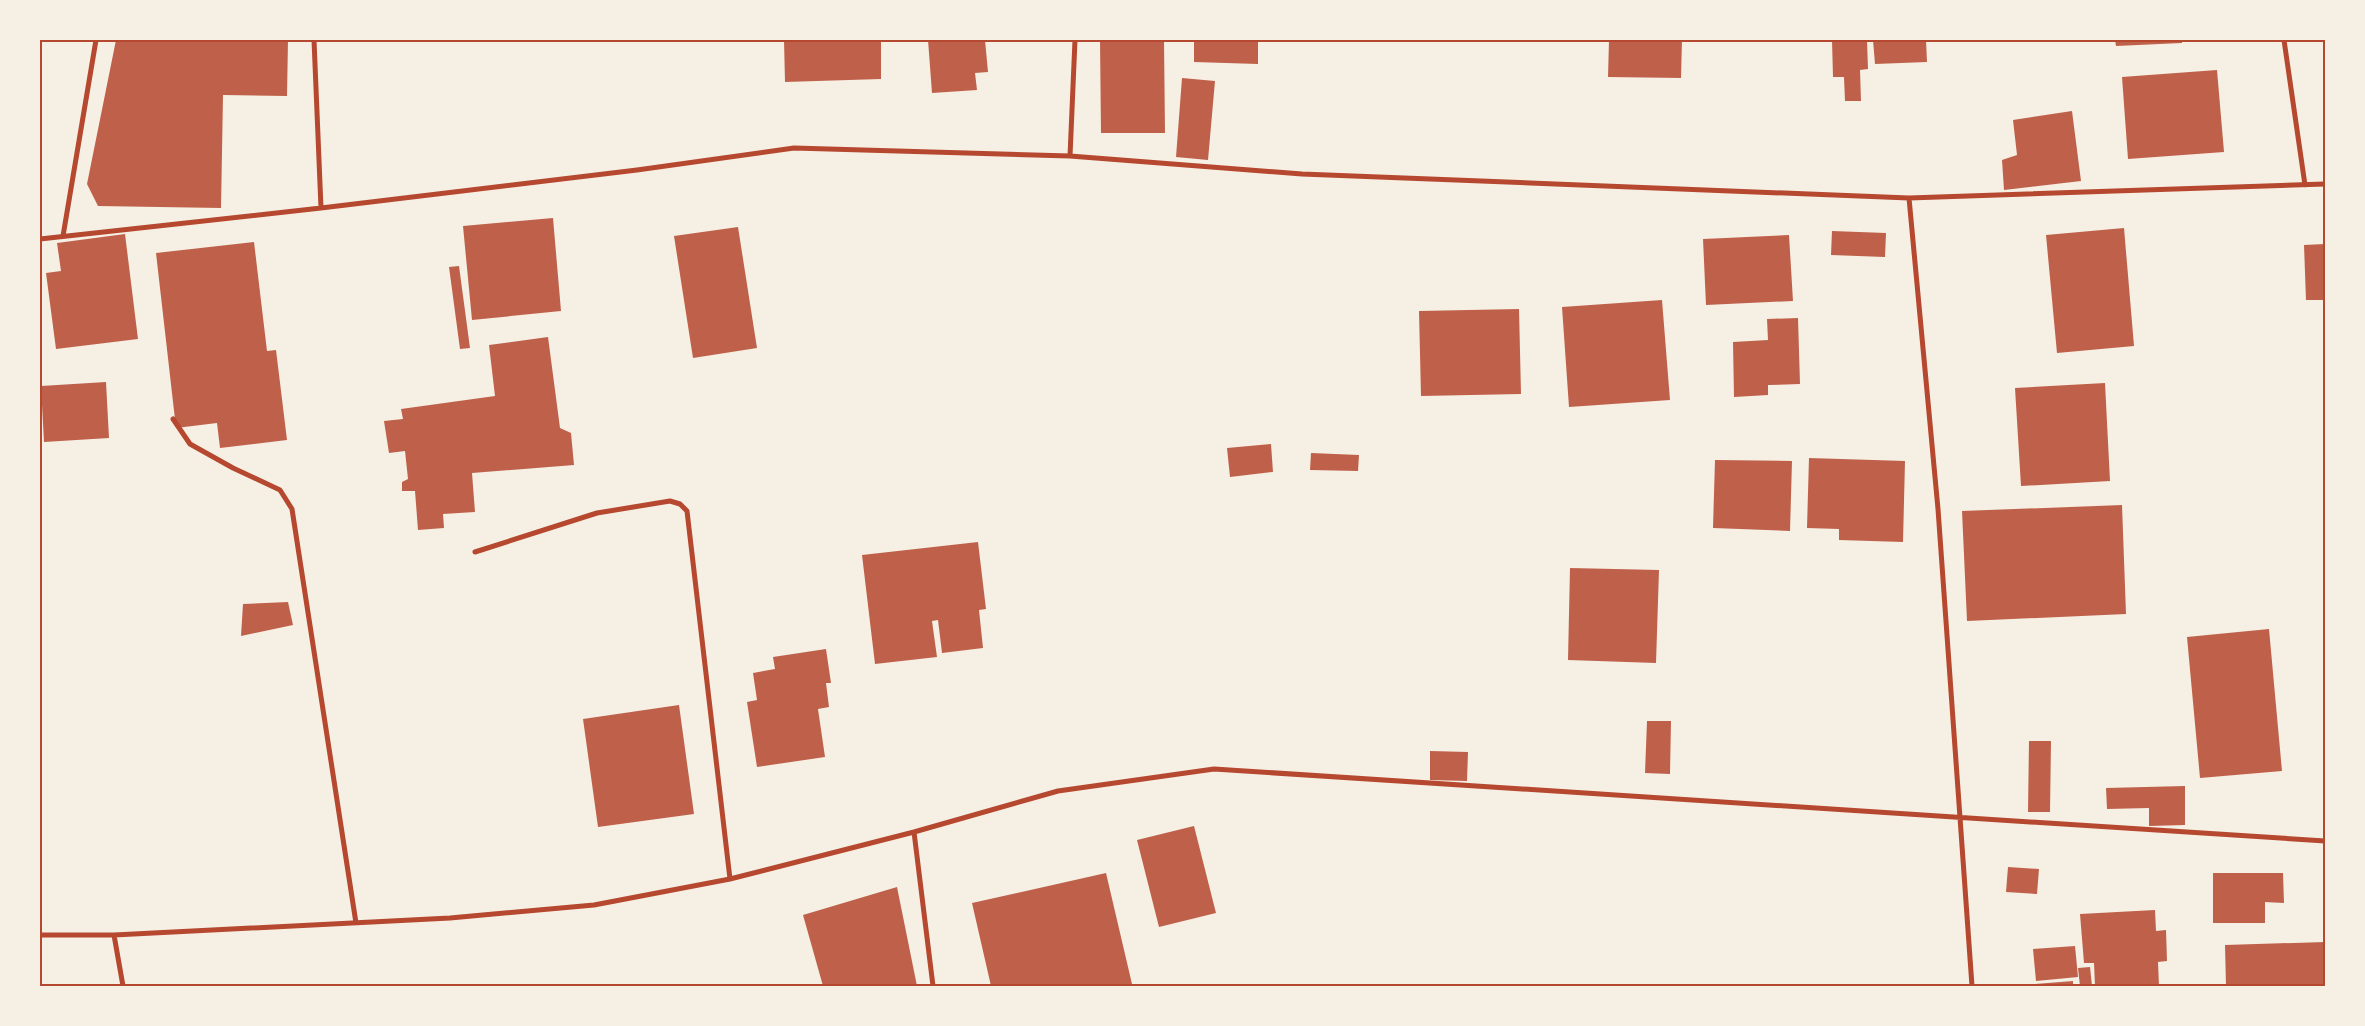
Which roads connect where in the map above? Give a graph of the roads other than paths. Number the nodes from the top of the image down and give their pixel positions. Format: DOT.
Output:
graph roads {
  1 [pos="96,40"];
  2 [pos="314,40"];
  3 [pos="1074,40"];
  4 [pos="2284,40"];
  5 [pos="1070,156"];
  6 [pos="2325,184"];
  7 [pos="2306,185"];
  8 [pos="1909,198"];
  9 [pos="321,208"];
  10 [pos="64,236"];
  11 [pos="40,239"];
  12 [pos="173,419"];
  13 [pos="475,552"];
  14 [pos="1960,817"];
  15 [pos="914,832"];
  16 [pos="2325,841"];
  17 [pos="730,879"];
  18 [pos="356,923"];
  19 [pos="40,935"];
  20 [pos="114,935"];
  21 [pos="123,986"];
  22 [pos="933,986"];
  23 [pos="1972,986"];
  1 -- 10 [label="street"];
  2 -- 9 [label="street"];
  3 -- 5 [label="street"];
  4 -- 7 [label="street"];
  5 -- 8 [label="street"];
  5 -- 9 [label="street"];
  6 -- 7 [label="street"];
  7 -- 8 [label="street"];
  8 -- 14 [label="street"];
  9 -- 10 [label="street"];
  10 -- 11 [label="street"];
  12 -- 18 [label="street"];
  13 -- 17 [label="street"];
  14 -- 15 [label="street"];
  14 -- 16 [label="street"];
  14 -- 23 [label="street"];
  15 -- 17 [label="street"];
  15 -- 22 [label="street"];
  17 -- 18 [label="street"];
  18 -- 20 [label="street"];
  19 -- 20 [label="street"];
  20 -- 21 [label="street"];
}
